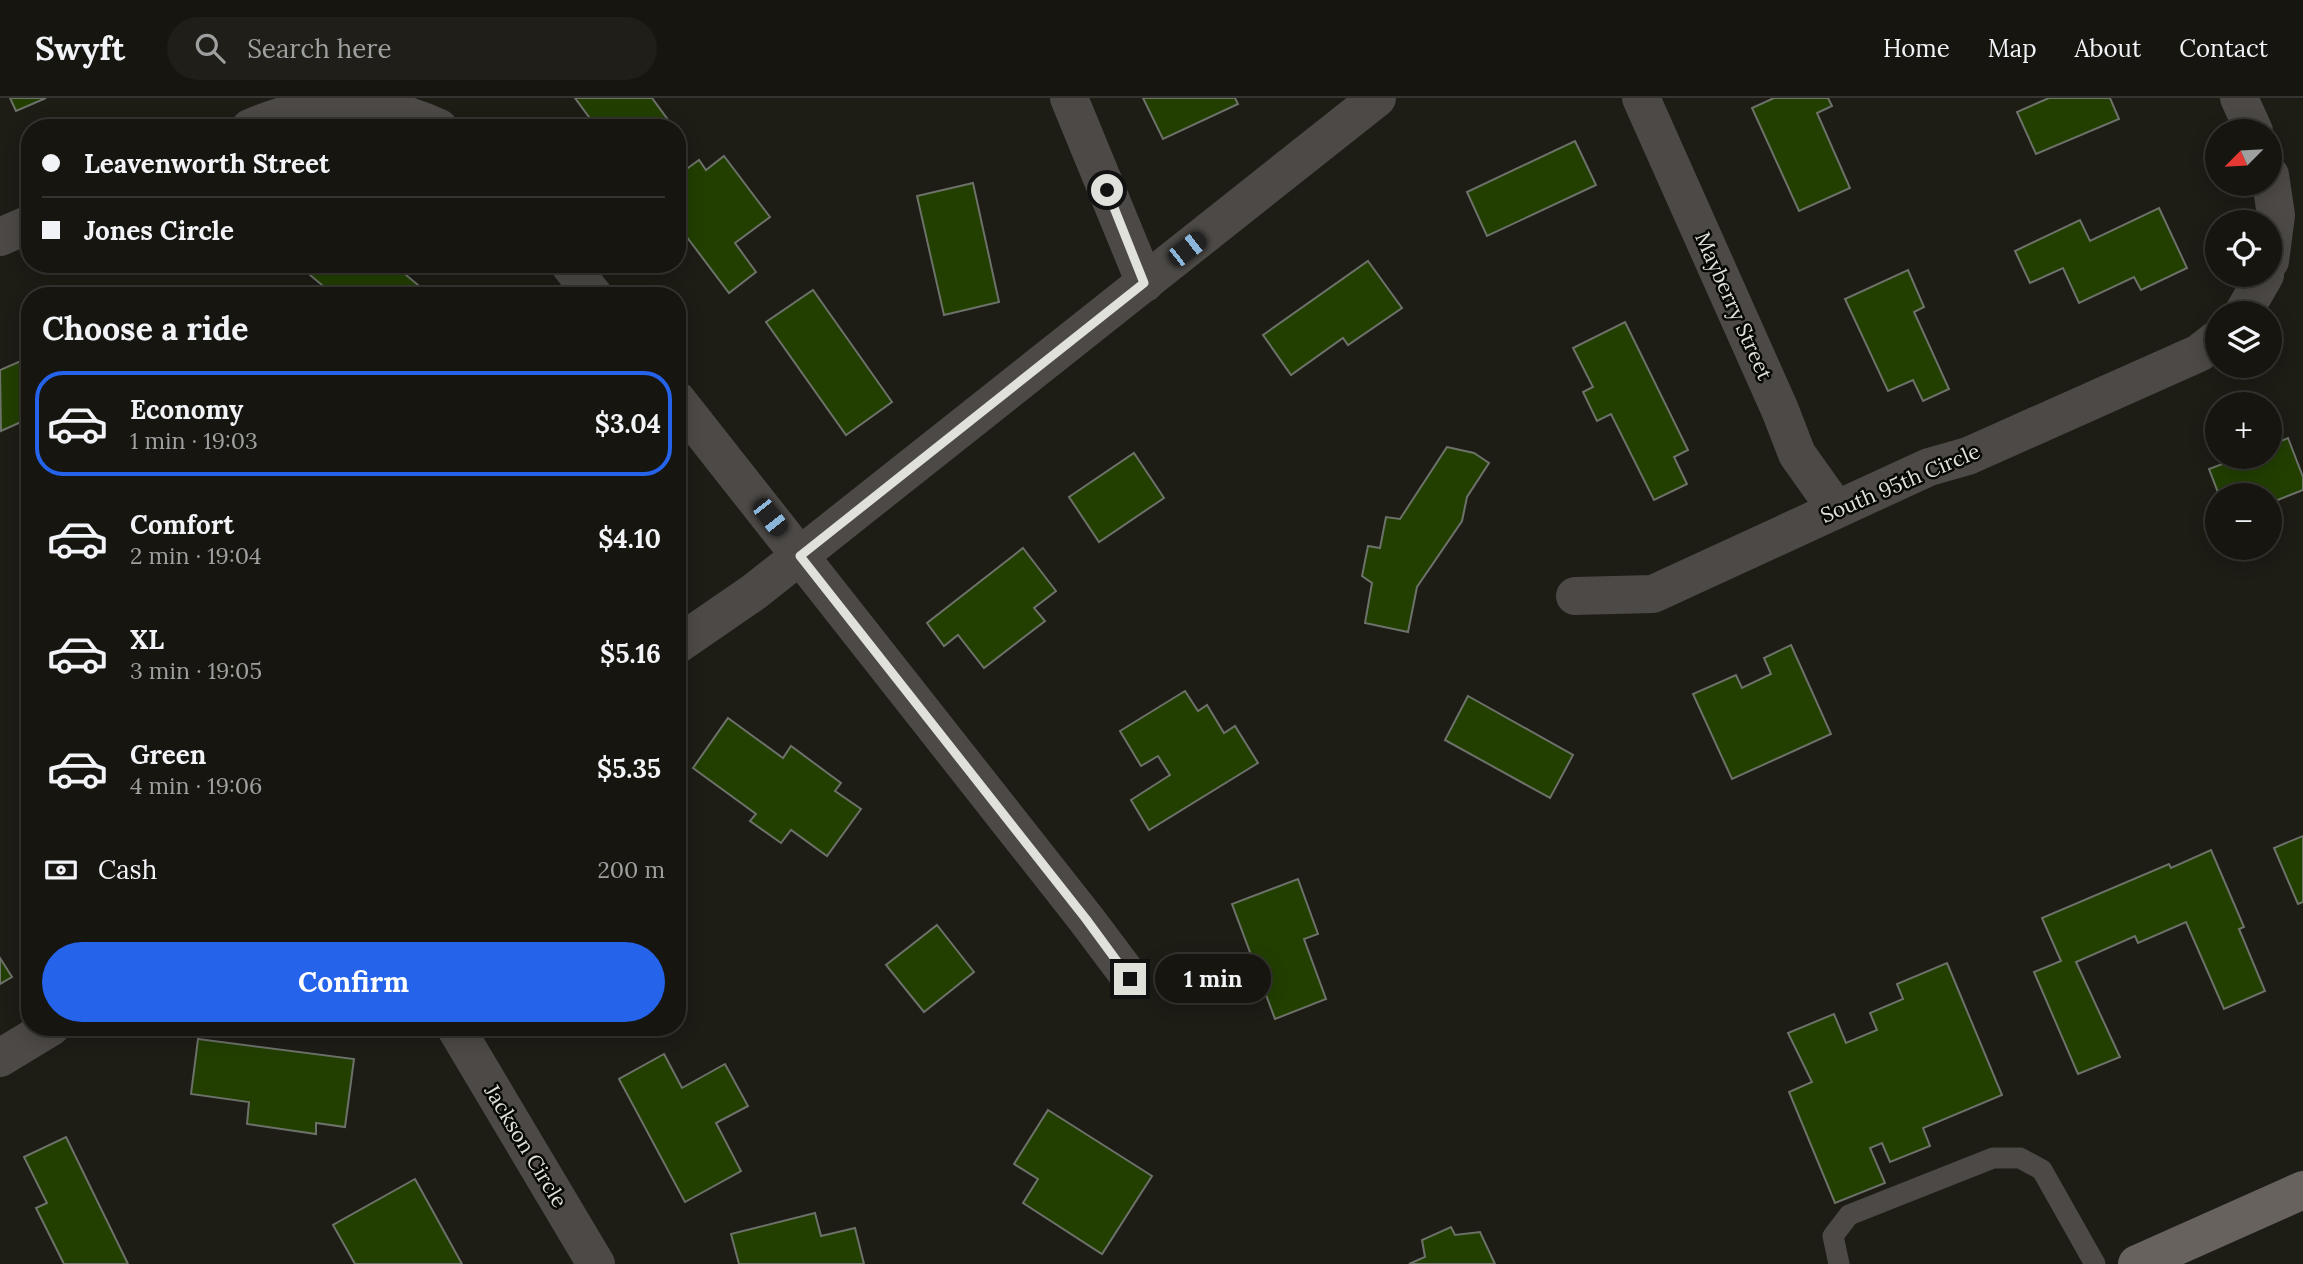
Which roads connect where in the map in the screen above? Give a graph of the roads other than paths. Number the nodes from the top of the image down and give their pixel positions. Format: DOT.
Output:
graph roads {
  1 [pos="1069,98"];
  2 [pos="1377,98"];
  3 [pos="1641,98"];
  4 [pos="2239,98"];
  5 [pos="269,119"];
  6 [pos="423,119"];
  7 [pos="2249,119"];
  8 [pos="21,228"];
  9 [pos="0,237"];
  10 [pos="576,273"];
  11 [pos="1144,283"];
  12 [pos="587,287"];
  13 [pos="2205,349"];
  14 [pos="686,411"];
  15 [pos="1836,509"];
  16 [pos="800,556"];
  17 [pos="1575,596"];
  18 [pos="686,639"];
  19 [pos="1130,979"];
  20 [pos="36,1036"];
  21 [pos="460,1036"];
  22 [pos="0,1058"];
  23 [pos="2303,1190"];
  24 [pos="596,1264"];
  25 [pos="1839,1264"];
  26 [pos="2095,1264"];
  27 [pos="2137,1264"];
  1 -- 11 [label="street"];
  2 -- 11 [label="street"];
  3 -- 15 [label="street, Mayberry Street"];
  4 -- 7 [label="street"];
  5 -- 6 [label="street"];
  8 -- 9 [label="street"];
  10 -- 12 [label="street"];
  11 -- 16 [label="street"];
  13 -- 15 [label="street, South 95th Circle"];
  14 -- 16 [label="street"];
  15 -- 17 [label="street, South 95th Circle"];
  16 -- 18 [label="street"];
  16 -- 19 [label="street"];
  20 -- 22 [label="street"];
  21 -- 24 [label="street, Jackson Circle"];
  23 -- 27 [label="street"];
  25 -- 26 [label="lane"];
}
